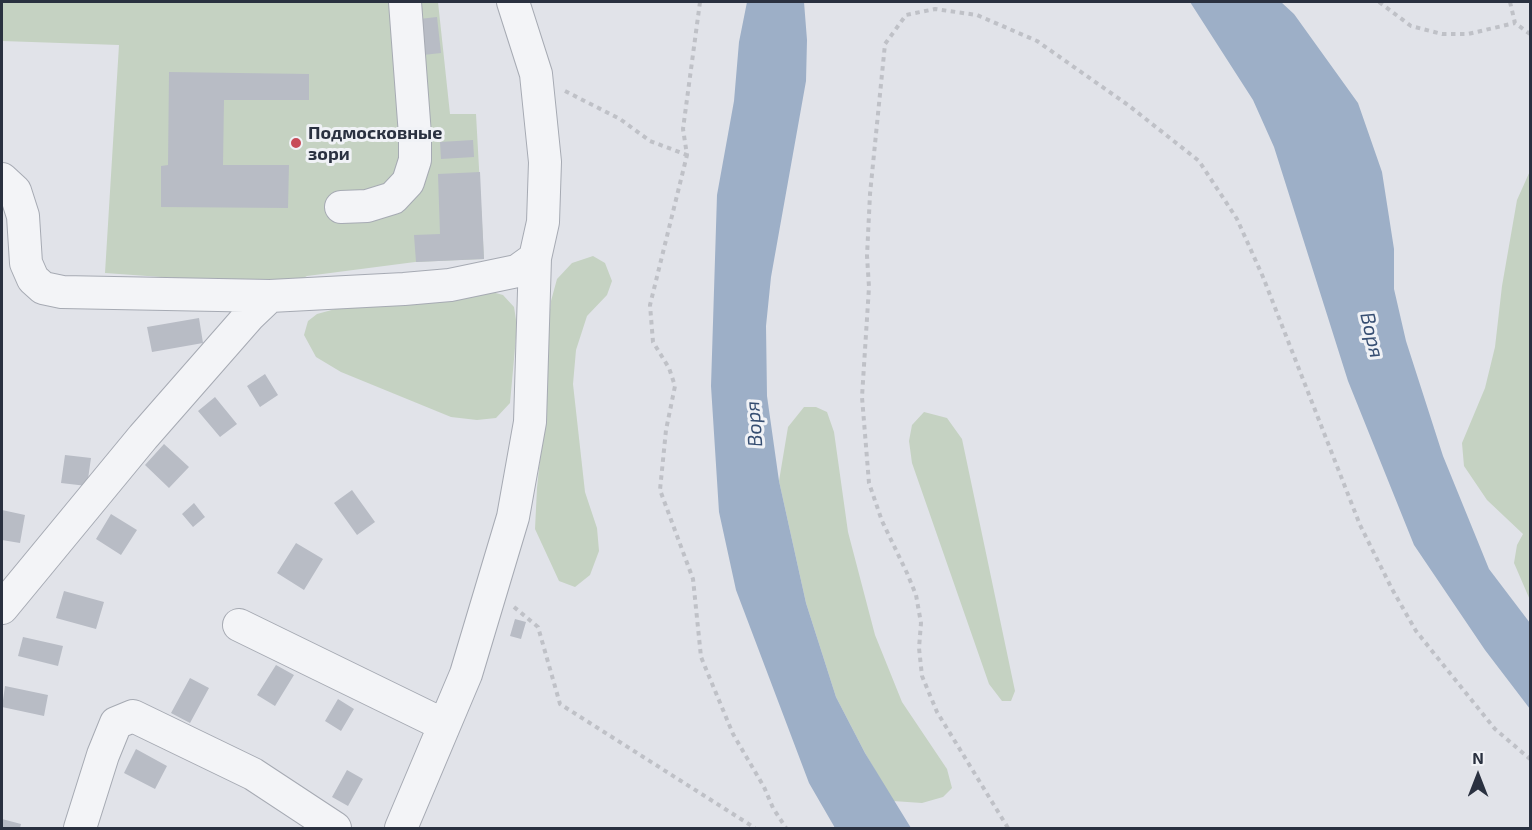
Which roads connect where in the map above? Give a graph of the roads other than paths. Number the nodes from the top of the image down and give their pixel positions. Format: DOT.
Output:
graph roads {
  1 [pos="405,2"];
  2 [pos="513,2"];
  3 [pos="2,179"];
  4 [pos="341,207"];
  5 [pos="535,258"];
  6 [pos="270,296"];
  7 [pos="2,608"];
  8 [pos="239,625"];
  9 [pos="444,725"];
  10 [pos="80,828"];
  11 [pos="336,828"];
  12 [pos="401,828"];
  1 -- 4 [label="street"];
  2 -- 5 [label="street"];
  3 -- 6 [label="street"];
  5 -- 6 [label="street"];
  5 -- 9 [label="street"];
  6 -- 7 [label="street"];
  8 -- 9 [label="street"];
  9 -- 12 [label="street"];
  10 -- 11 [label="street"];
}
